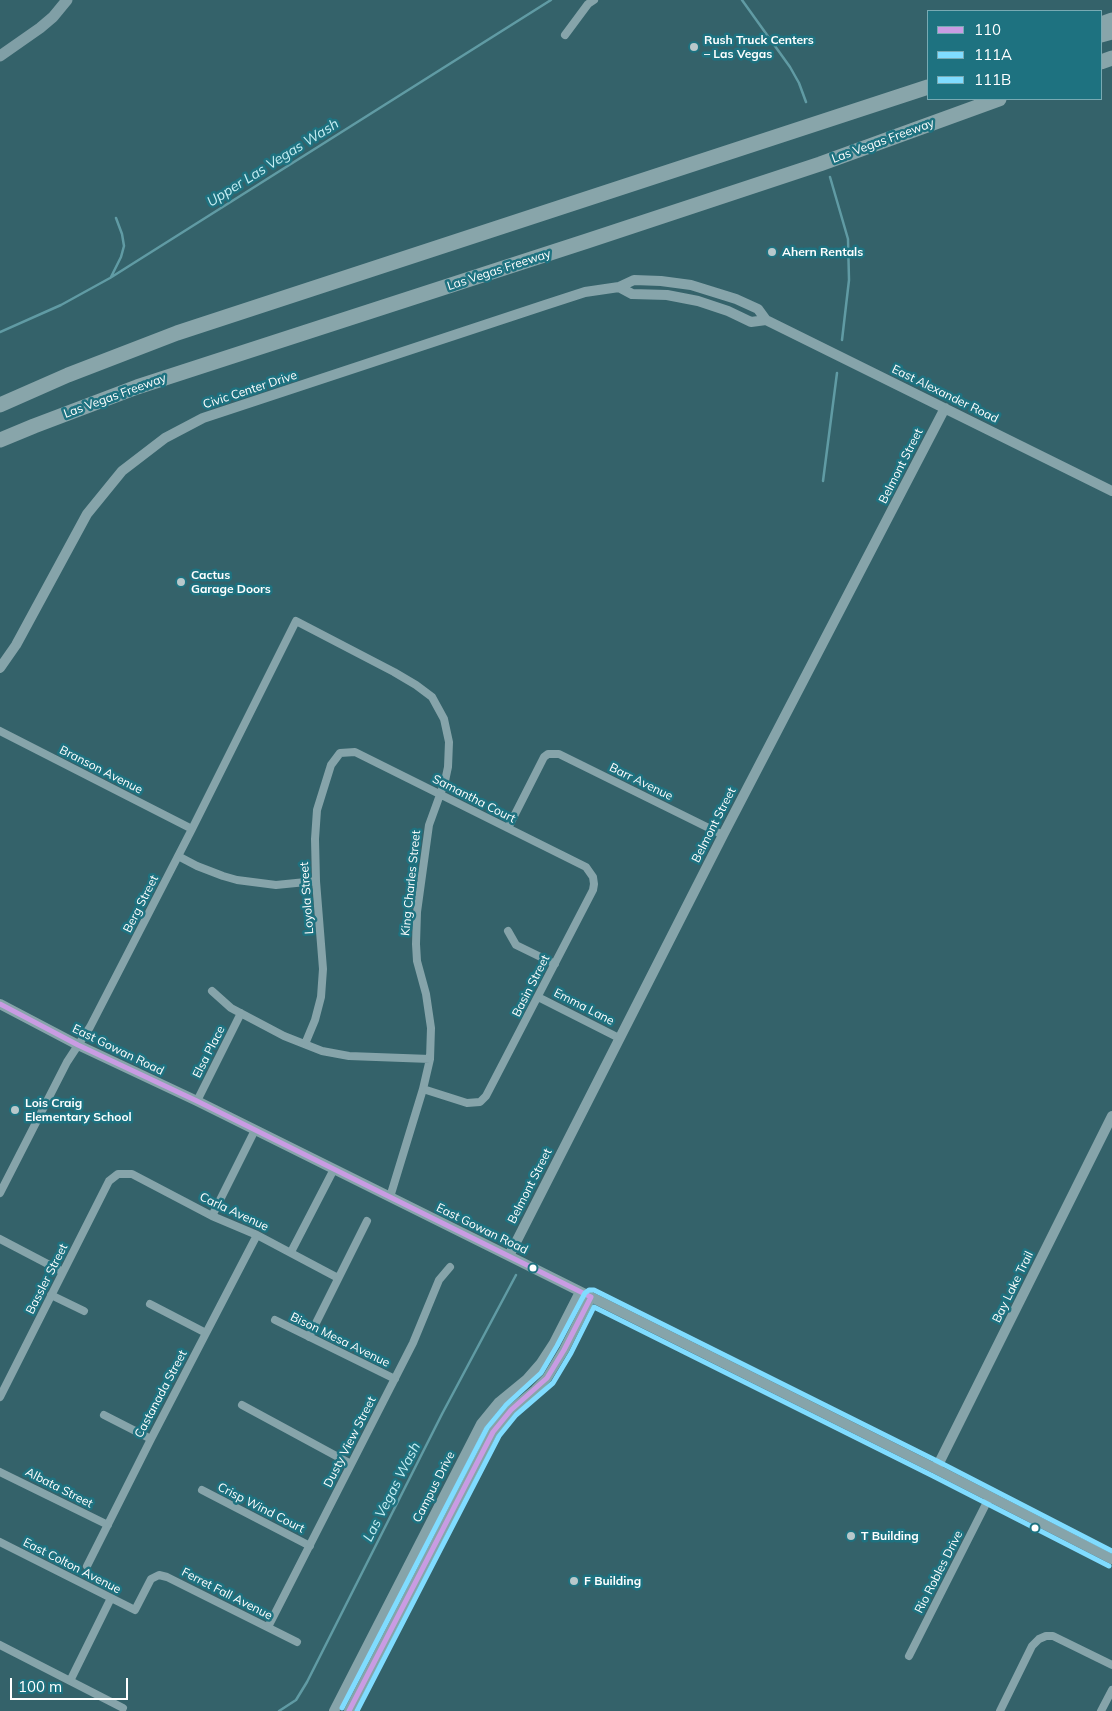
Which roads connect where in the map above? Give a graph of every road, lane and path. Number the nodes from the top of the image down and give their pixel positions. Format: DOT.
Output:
graph roads {
  1 [pos="67,0"];
  2 [pos="594,0"];
  3 [pos="565,35"];
  4 [pos="0,56"];
  5 [pos="927,88"];
  6 [pos="996,100"];
  7 [pos="619,287"];
  8 [pos="766,320"];
  9 [pos="0,405"];
  10 [pos="945,408"];
  11 [pos="0,440"];
  12 [pos="1112,491"];
  13 [pos="296,621"];
  14 [pos="0,668"];
  15 [pos="0,731"];
  16 [pos="340,754"];
  17 [pos="440,794"];
  18 [pos="508,828"];
  19 [pos="192,829"];
  20 [pos="723,835"];
  21 [pos="178,856"];
  22 [pos="593,877"];
  23 [pos="316,881"];
  24 [pos="508,932"];
  25 [pos="555,964"];
  26 [pos="212,991"];
  27 [pos="538,997"];
  28 [pos="0,1004"];
  29 [pos="241,1013"];
  30 [pos="619,1038"];
  31 [pos="78,1044"];
  32 [pos="305,1044"];
  33 [pos="430,1059"];
  34 [pos="424,1089"];
  35 [pos="197,1101"];
  36 [pos="1112,1116"];
  37 [pos="255,1130"];
  38 [pos="334,1169"];
  39 [pos="118,1174"];
  40 [pos="0,1193"];
  41 [pos="390,1197"];
  42 [pos="212,1216"];
  43 [pos="367,1221"];
  44 [pos="257,1235"];
  45 [pos="0,1239"];
  46 [pos="291,1252"];
  47 [pos="509,1256"];
  48 [pos="450,1267"];
  49 [pos="63,1272"];
  50 [pos="338,1278"];
  51 [pos="580,1292"];
  52 [pos="51,1295"];
  53 [pos="591,1297"];
  54 [pos="150,1304"];
  55 [pos="84,1311"];
  56 [pos="275,1320"];
  57 [pos="206,1333"];
  58 [pos="309,1337"];
  59 [pos="395,1379"];
  60 [pos="0,1397"];
  61 [pos="242,1405"];
  62 [pos="104,1415"];
  63 [pos="150,1439"];
  64 [pos="352,1464"];
  65 [pos="936,1469"];
  66 [pos="0,1472"];
  67 [pos="202,1490"];
  68 [pos="989,1498"];
  69 [pos="108,1525"];
  70 [pos="0,1542"];
  71 [pos="420,1543"];
  72 [pos="310,1546"];
  73 [pos="432,1549"];
  74 [pos="1112,1559"];
  75 [pos="87,1566"];
  76 [pos="111,1598"];
  77 [pos="135,1610"];
  78 [pos="268,1627"];
  79 [pos="297,1642"];
  80 [pos="0,1646"];
  81 [pos="909,1656"];
  82 [pos="357,1665"];
  83 [pos="1112,1665"];
  84 [pos="370,1671"];
  85 [pos="70,1681"];
  86 [pos="1112,1690"];
  87 [pos="123,1708"];
  88 [pos="334,1711"];
  89 [pos="349,1711"];
  90 [pos="1000,1711"];
  91 [pos="1101,1711"];
  1 -- 4 [label="main road"];
  2 -- 3 [label="street"];
  5 -- 9 [label="highway"];
  6 -- 11 [label="highway, Las Vegas Freeway"];
  7 -- 8 [label="street, East Alexander Road"];
  7 -- 8 [label="street, East Alexander Road"];
  7 -- 14 [label="street, Civic Center Drive"];
  8 -- 10 [label="street, East Alexander Road"];
  10 -- 12 [label="street, East Alexander Road"];
  10 -- 20 [label="street, Belmont Street"];
  13 -- 17 [label="street, King Charles Street"];
  13 -- 19 [label="street, Berg Street"];
  15 -- 19 [label="street, Branson Avenue"];
  16 -- 17 [label="street, Samantha Court"];
  16 -- 23 [label="street, Loyola Street"];
  17 -- 18 [label="street, Samantha Court"];
  17 -- 33 [label="street, King Charles Street"];
  18 -- 20 [label="street, Barr Avenue"];
  18 -- 22 [label="street, Samantha Court"];
  19 -- 21 [label="street, Berg Street"];
  20 -- 30 [label="street, Belmont Street"];
  21 -- 23 [label="street"];
  21 -- 31 [label="street, Berg Street"];
  22 -- 25 [label="street, Basin Street"];
  23 -- 32 [label="street, Loyola Street"];
  24 -- 25 [label="street"];
  25 -- 27 [label="street, Basin Street"];
  26 -- 29 [label="street"];
  27 -- 30 [label="street, Emma Lane"];
  27 -- 34 [label="street, Basin Street"];
  28 -- 31 [label="street, East Gowan Road"];
  29 -- 32 [label="street"];
  29 -- 35 [label="street, Elsa Place"];
  30 -- 47 [label="street, Belmont Street"];
  31 -- 35 [label="street, East Gowan Road"];
  31 -- 40 [label="street, Berg Street"];
  32 -- 33 [label="street"];
  33 -- 34 [label="street, King Charles Street"];
  34 -- 41 [label="street, King Charles Street"];
  35 -- 37 [label="street, East Gowan Road"];
  36 -- 65 [label="street, Bay Lake Trail"];
  37 -- 38 [label="street, East Gowan Road"];
  37 -- 42 [label="street"];
  38 -- 41 [label="street, East Gowan Road"];
  38 -- 46 [label="street"];
  39 -- 42 [label="street, Carla Avenue"];
  39 -- 49 [label="street, Bassler Street"];
  41 -- 47 [label="street, East Gowan Road"];
  42 -- 44 [label="street, Carla Avenue"];
  43 -- 50 [label="street"];
  44 -- 46 [label="street, Carla Avenue"];
  44 -- 57 [label="street, Castanada Street"];
  45 -- 49 [label="street"];
  46 -- 50 [label="street, Carla Avenue"];
  47 -- 51 [label="street, East Gowan Road"];
  48 -- 59 [label="street, Dusty View Street"];
  49 -- 52 [label="street, Bassler Street"];
  50 -- 58 [label="street"];
  51 -- 53 [label="street, East Gowan Road"];
  51 -- 71 [label="street, Campus Drive"];
  52 -- 55 [label="street"];
  52 -- 60 [label="street, Bassler Street"];
  53 -- 65 [label="street, East Gowan Road"];
  53 -- 73 [label="street"];
  54 -- 57 [label="street"];
  56 -- 58 [label="street, Bison Mesa Avenue"];
  57 -- 63 [label="street, Castanada Street"];
  58 -- 59 [label="street, Bison Mesa Avenue"];
  59 -- 64 [label="street, Dusty View Street"];
  61 -- 64 [label="street"];
  62 -- 63 [label="street"];
  63 -- 69 [label="street, Castanada Street"];
  64 -- 72 [label="street, Dusty View Street"];
  65 -- 68 [label="street, East Gowan Road"];
  66 -- 69 [label="street, Albata Street"];
  67 -- 72 [label="street, Crisp Wind Court"];
  68 -- 74 [label="street, East Gowan Road"];
  68 -- 81 [label="street, Rio Robles Drive"];
  69 -- 75 [label="street, Castanada Street"];
  70 -- 76 [label="street, East Colton Avenue"];
  71 -- 73 [label="street"];
  71 -- 82 [label="street, Campus Drive"];
  72 -- 78 [label="street, Dusty View Street"];
  73 -- 84 [label="street"];
  76 -- 77 [label="street, East Colton Avenue"];
  76 -- 85 [label="street"];
  77 -- 78 [label="street, Ferret Fall Avenue"];
  78 -- 79 [label="street, Ferret Fall Avenue"];
  80 -- 85 [label="street"];
  82 -- 84 [label="street"];
  82 -- 88 [label="street, Campus Drive"];
  83 -- 90 [label="street"];
  84 -- 89 [label="street"];
  85 -- 87 [label="street"];
  86 -- 91 [label="street"];
}
